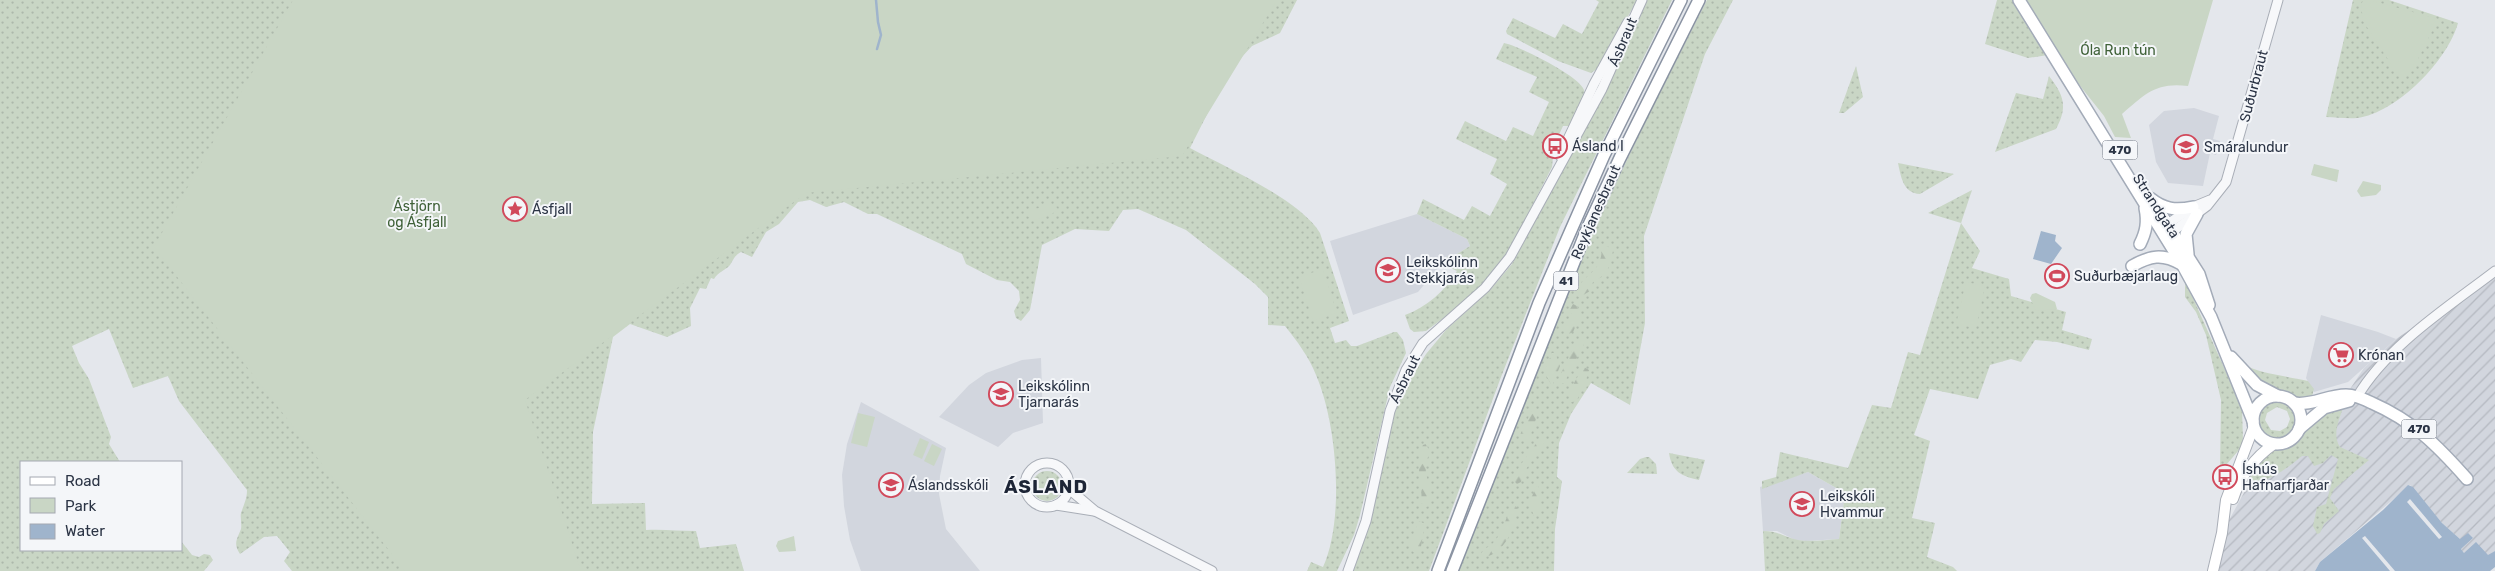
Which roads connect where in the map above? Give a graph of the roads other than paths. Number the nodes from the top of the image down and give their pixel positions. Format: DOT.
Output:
graph roads {
  1 [pos="1642,0"];
  2 [pos="1681,0"];
  3 [pos="1699,0"];
  4 [pos="2019,0"];
  5 [pos="2278,0"];
  6 [pos="2146,198"];
  7 [pos="2195,211"];
  8 [pos="2166,230"];
  9 [pos="2140,244"];
  10 [pos="2186,261"];
  11 [pos="2132,266"];
  12 [pos="2495,271"];
  13 [pos="2220,341"];
  14 [pos="2278,396"];
  15 [pos="2357,397"];
  16 [pos="2294,403"];
  17 [pos="2253,424"];
  18 [pos="2299,429"];
  19 [pos="2274,444"];
  20 [pos="2467,479"];
  21 [pos="1069,489"];
  22 [pos="1056,505"];
  23 [pos="1095,511"];
  24 [pos="1347,569"];
  25 [pos="1212,571"];
  26 [pos="1438,571"];
  27 [pos="1452,571"];
  28 [pos="2212,571"];
  29 [pos="2218,571"];
  1 -- 24 [label="street, Ásbraut"];
  2 -- 26 [label="main road, Reykjanesbraut / 41"];
  3 -- 27 [label="main road, Reykjanesbraut / 41"];
  4 -- 6 [label="main road, Strandgata / 470"];
  5 -- 7 [label="street, Suðurbraut"];
  6 -- 7 [label="main road"];
  6 -- 8 [label="main road, Strandgata / 470"];
  6 -- 9 [label="main road"];
  7 -- 8 [label="street, Suðurbraut"];
  7 -- 10 [label="main road"];
  8 -- 10 [label="main road, Strandgata / 470"];
  10 -- 11 [label="main road"];
  10 -- 13 [label="main road, Strandgata / 470"];
  12 -- 15 [label="street"];
  13 -- 14 [label="main road, Strandgata / 470"];
  13 -- 17 [label="main road, Strandgata / 470"];
  14 -- 16 [label="main road, 470"];
  14 -- 17 [label="main road"];
  15 -- 16 [label="main road, 470"];
  15 -- 18 [label="main road"];
  15 -- 20 [label="main road, 470"];
  16 -- 18 [label="main road"];
  17 -- 19 [label="main road, 470"];
  17 -- 28 [label="main road"];
  18 -- 19 [label="main road"];
  19 -- 29 [label="main road"];
  21 -- 22 [label="street"];
  21 -- 22 [label="street"];
  21 -- 23 [label="street"];
  22 -- 23 [label="street"];
  23 -- 25 [label="street"];
}
